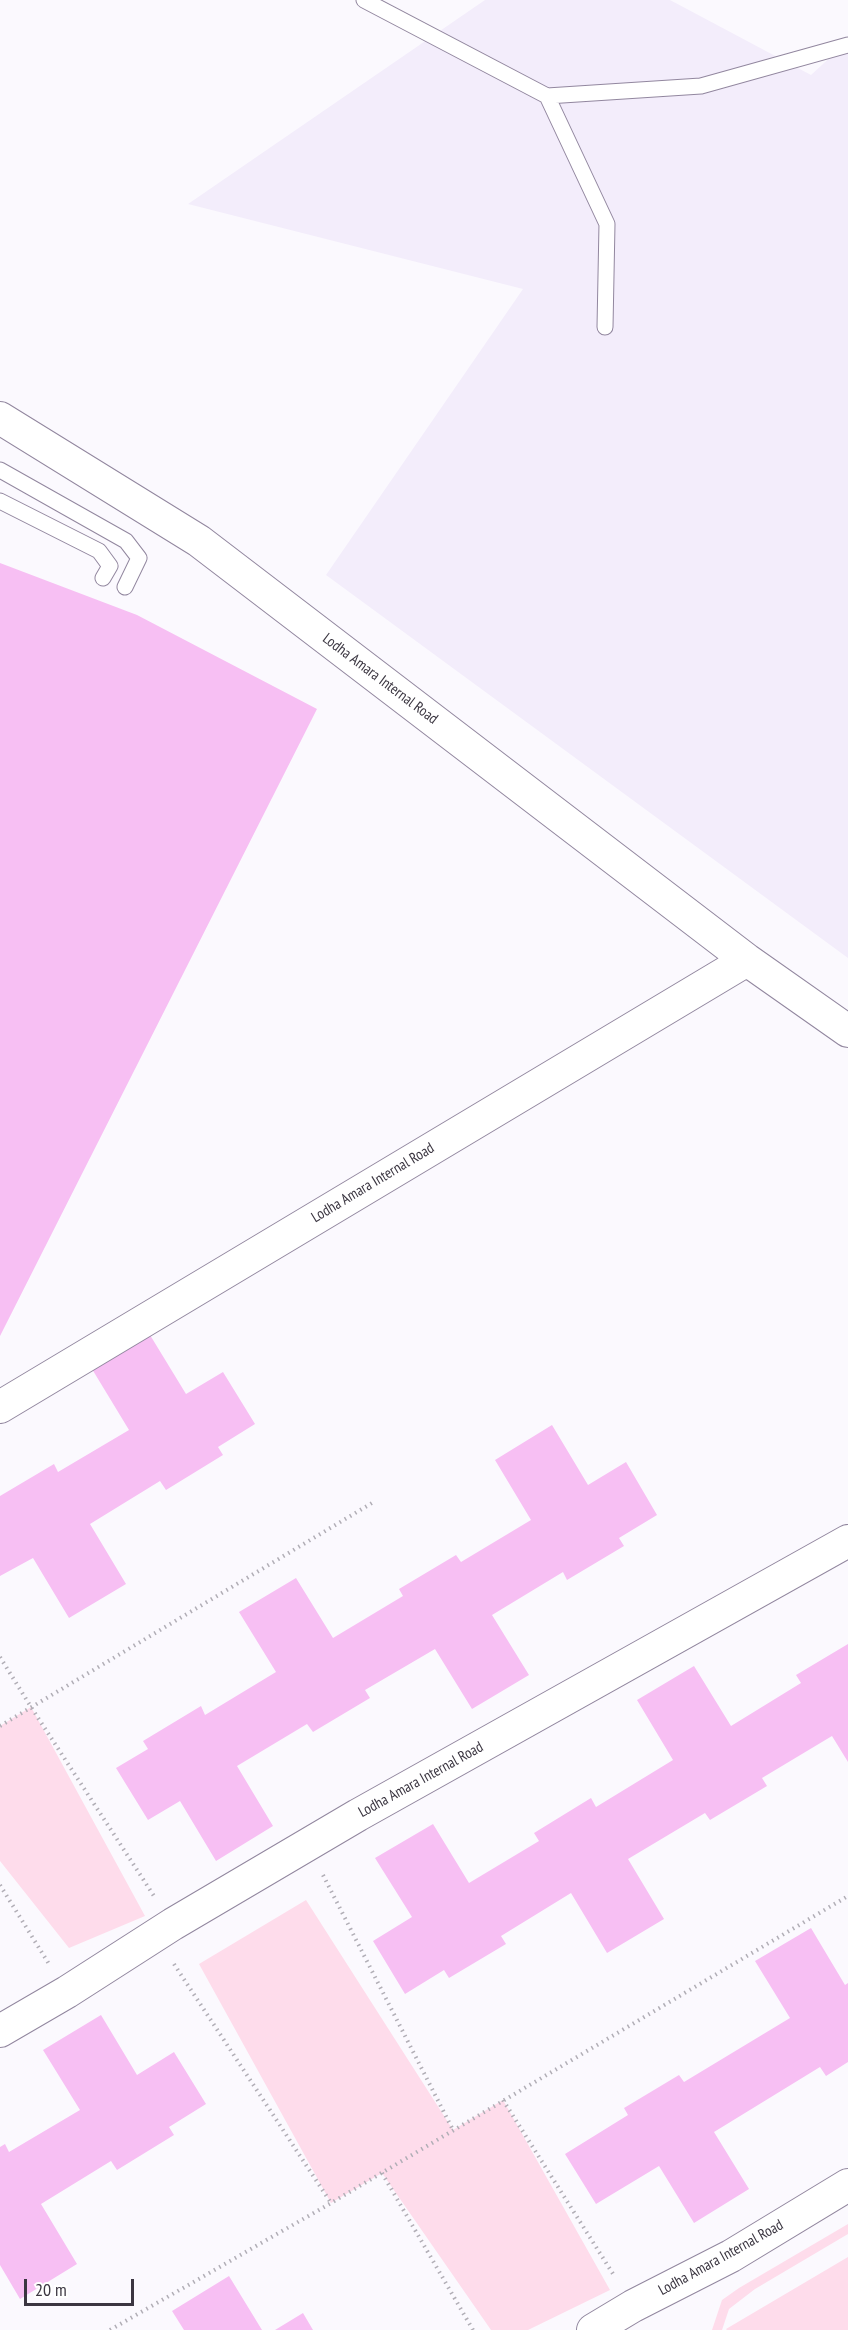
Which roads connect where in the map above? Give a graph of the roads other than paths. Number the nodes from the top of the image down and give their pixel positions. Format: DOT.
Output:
graph roads {
  1 [pos="364,0"];
  2 [pos="848,45"];
  3 [pos="547,96"];
  4 [pos="605,327"];
  5 [pos="0,418"];
  6 [pos="0,470"];
  7 [pos="0,501"];
  8 [pos="103,578"];
  9 [pos="125,587"];
  10 [pos="747,960"];
  11 [pos="848,1031"];
  12 [pos="0,1407"];
  13 [pos="848,1541"];
  14 [pos="0,2031"];
  15 [pos="848,2185"];
  16 [pos="592,2330"];
  1 -- 3 [label="lane"];
  2 -- 3 [label="lane"];
  3 -- 4 [label="lane"];
  5 -- 10 [label="street, Lodha Amara Internal Road"];
  6 -- 9 [label="lane"];
  7 -- 8 [label="lane"];
  10 -- 11 [label="street, Lodha Amara Internal Road"];
  10 -- 12 [label="street, Lodha Amara Internal Road"];
  13 -- 14 [label="street, Lodha Amara Internal Road"];
  15 -- 16 [label="street, Lodha Amara Internal Road"];
}
